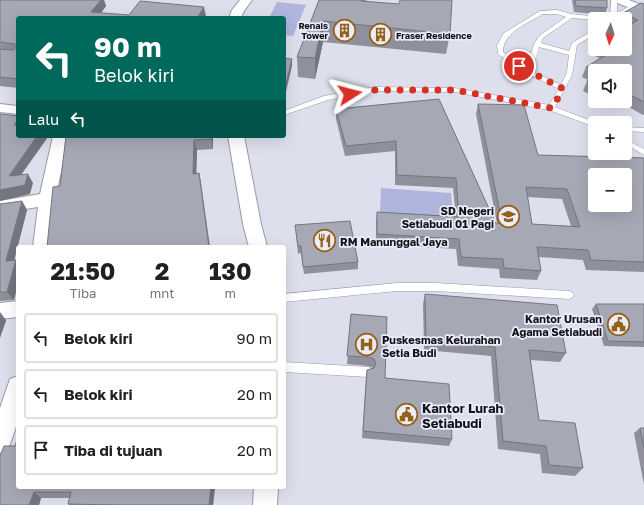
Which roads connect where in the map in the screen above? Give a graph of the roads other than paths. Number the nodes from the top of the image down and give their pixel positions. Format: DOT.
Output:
graph roads {
  1 [pos="246,0"];
  2 [pos="614,0"];
  3 [pos="619,0"];
  4 [pos="639,8"];
  5 [pos="614,12"];
  6 [pos="236,16"];
  7 [pos="571,16"];
  8 [pos="588,18"];
  9 [pos="588,35"];
  10 [pos="537,44"];
  11 [pos="571,54"];
  12 [pos="528,72"];
  13 [pos="562,88"];
  14 [pos="0,108"];
  15 [pos="551,108"];
  16 [pos="16,110"];
  17 [pos="286,112"];
  18 [pos="588,122"];
  19 [pos="632,129"];
  20 [pos="644,130"];
  21 [pos="62,138"];
  22 [pos="236,138"];
  23 [pos="632,145"];
  24 [pos="644,152"];
  25 [pos="47,199"];
  26 [pos="0,207"];
  27 [pos="42,245"];
  28 [pos="257,245"];
  29 [pos="569,295"];
  30 [pos="286,298"];
  31 [pos="16,309"];
  32 [pos="0,311"];
  33 [pos="286,367"];
  34 [pos="368,372"];
  35 [pos="16,392"];
  36 [pos="0,442"];
  37 [pos="266,489"];
  38 [pos="265,505"];
  1 -- 6 [label="street"];
  2 -- 5 [label="lane"];
  3 -- 4 [label="street"];
  7 -- 8 [label="lane"];
  7 -- 10 [label="lane"];
  7 -- 12 [label="lane"];
  9 -- 11 [label="lane"];
  10 -- 11 [label="lane"];
  10 -- 12 [label="lane"];
  11 -- 13 [label="lane"];
  12 -- 13 [label="lane"];
  13 -- 15 [label="lane"];
  14 -- 16 [label="street"];
  15 -- 17 [label="lane"];
  15 -- 18 [label="lane"];
  19 -- 20 [label="lane"];
  21 -- 25 [label="street"];
  22 -- 28 [label="street"];
  23 -- 24 [label="lane"];
  25 -- 26 [label="street"];
  25 -- 27 [label="street"];
  29 -- 30 [label="lane"];
  31 -- 32 [label="street"];
  33 -- 34 [label="lane"];
  35 -- 36 [label="street"];
  37 -- 38 [label="street"];
}
